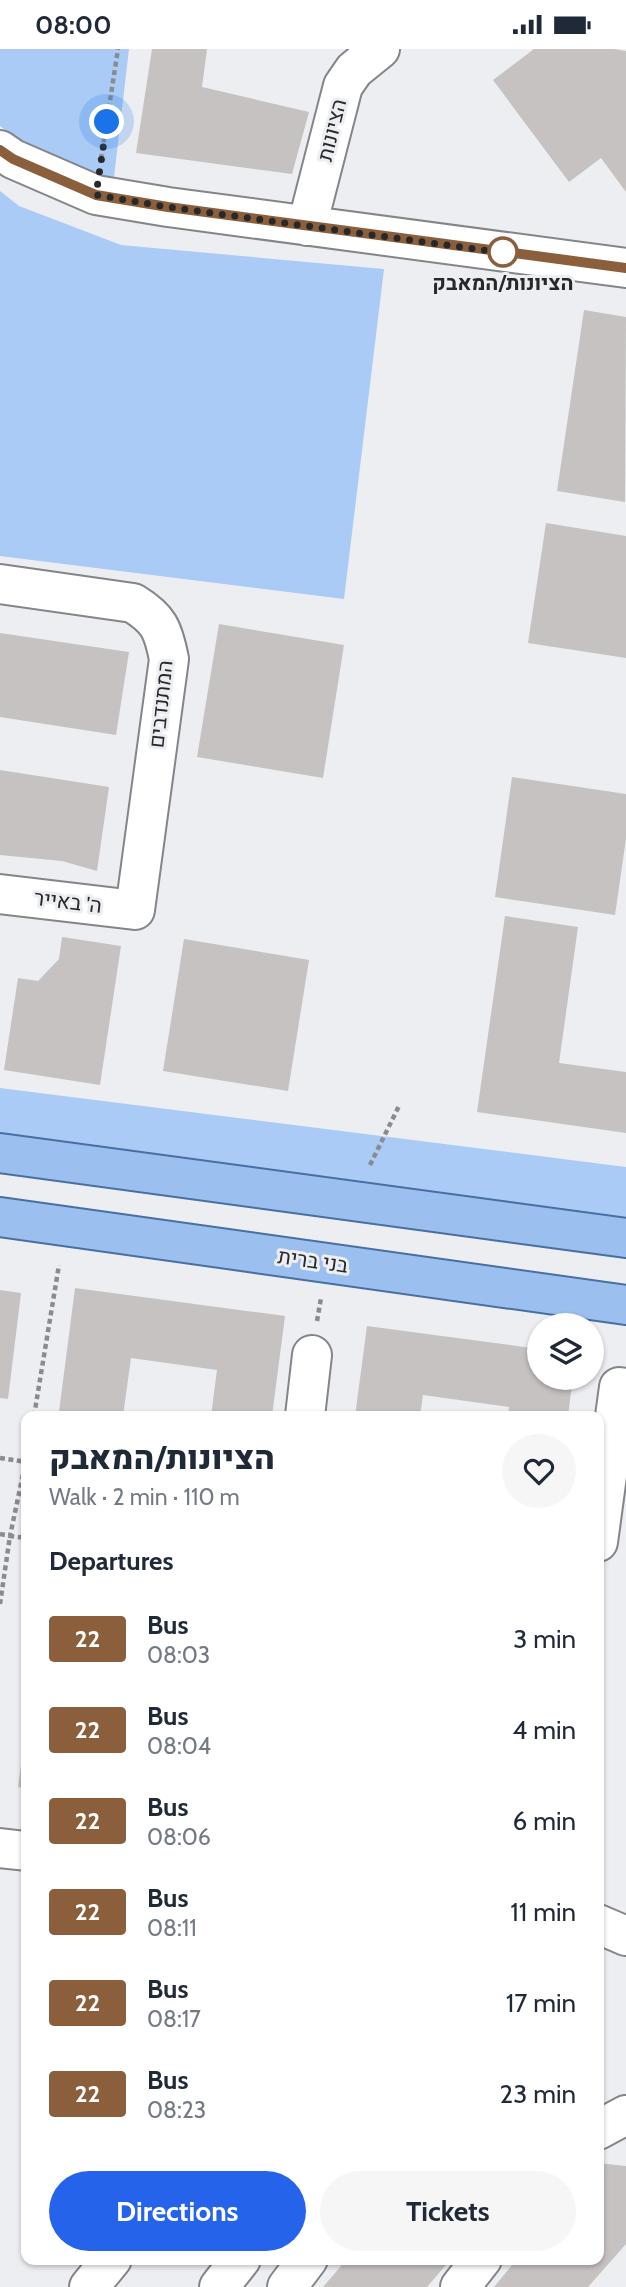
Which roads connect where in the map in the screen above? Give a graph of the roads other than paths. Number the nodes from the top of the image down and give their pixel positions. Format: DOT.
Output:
graph roads {
  1 [pos="380,49"];
  2 [pos="0,150"];
  3 [pos="307,226"];
  4 [pos="626,268"];
  5 [pos="0,584"];
  6 [pos="0,894"];
  7 [pos="135,910"];
  8 [pos="0,1153"];
  9 [pos="0,1217"];
  10 [pos="626,1238"];
  11 [pos="626,1305"];
  12 [pos="312,1355"];
  13 [pos="626,1388"];
  14 [pos="306,1411"];
  15 [pos="604,1498"];
  16 [pos="0,1848"];
  17 [pos="21,1850"];
  18 [pos="604,1927"];
  19 [pos="626,1936"];
  20 [pos="626,2115"];
  21 [pos="604,2127"];
  22 [pos="236,2265"];
  23 [pos="304,2265"];
  24 [pos="477,2265"];
  25 [pos="219,2287"];
  26 [pos="288,2287"];
  27 [pos="460,2287"];
  1 -- 3 [label="street, הציונות"];
  2 -- 3 [label="street"];
  3 -- 4 [label="street"];
  5 -- 7 [label="street, המתנדבים"];
  6 -- 7 [label="street, ה' באייר"];
  8 -- 10 [label="main road"];
  9 -- 11 [label="main road, בני ברית"];
  12 -- 14 [label="street"];
  13 -- 15 [label="street"];
  16 -- 17 [label="street"];
  18 -- 19 [label="street"];
  20 -- 21 [label="street"];
  22 -- 25 [label="street"];
  23 -- 26 [label="street"];
  24 -- 27 [label="street"];
}
